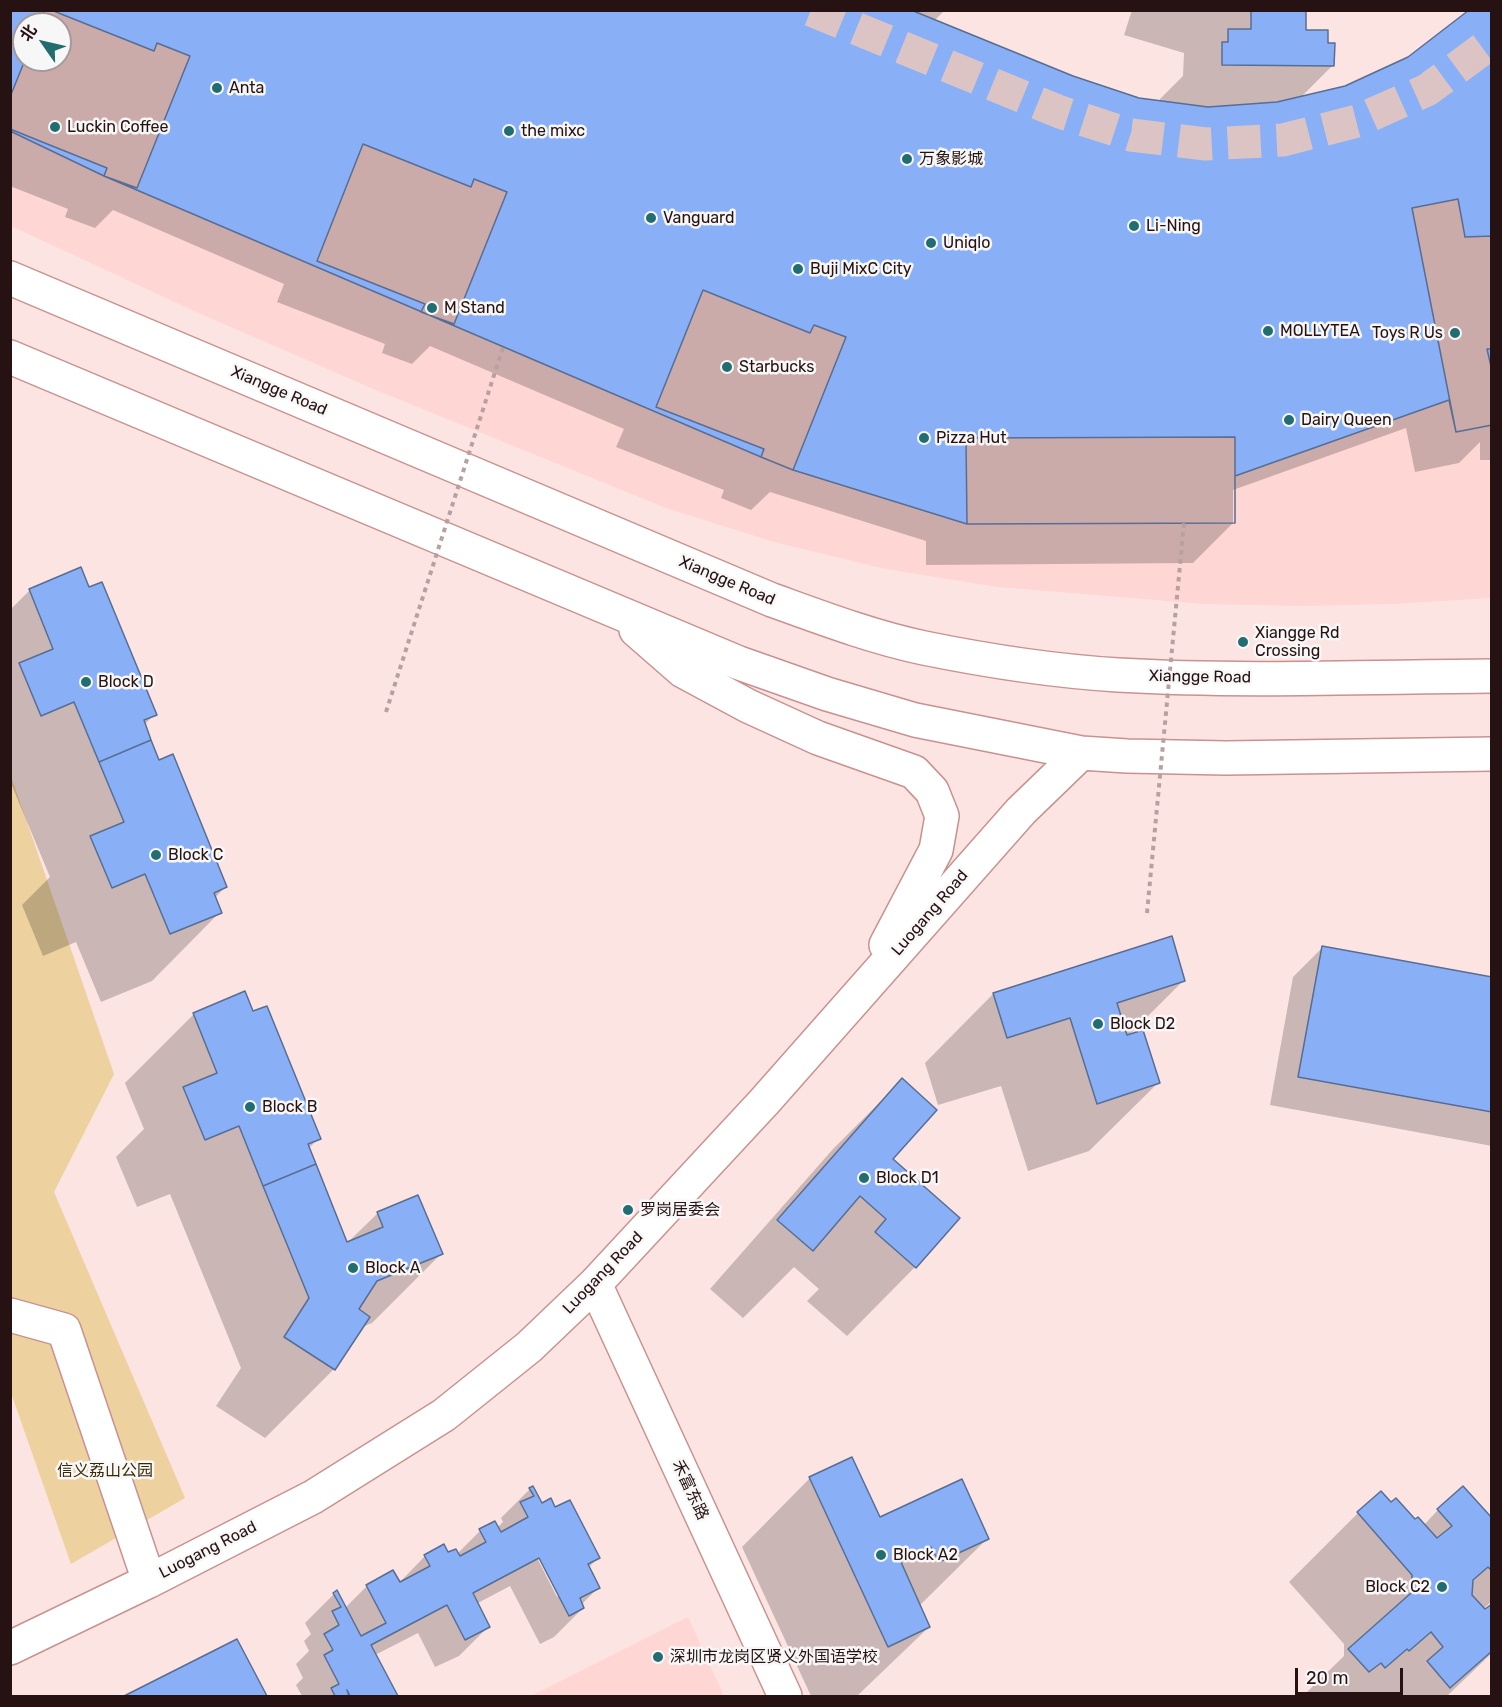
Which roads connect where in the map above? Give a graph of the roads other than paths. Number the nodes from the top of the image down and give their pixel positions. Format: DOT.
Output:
graph roads {
  1 [pos="10,278"];
  2 [pos="10,357"];
  3 [pos="614,611"];
  4 [pos="1491,676"];
  5 [pos="1081,753"];
  6 [pos="1491,754"];
  7 [pos="866,986"];
  8 [pos="595,1284"];
  9 [pos="10,1315"];
  10 [pos="149,1581"];
  11 [pos="10,1648"];
  12 [pos="784,1696"];
  1 -- 4 [label="street, Xiangge Road"];
  2 -- 3 [label="street"];
  3 -- 5 [label="street"];
  3 -- 7 [label="street"];
  5 -- 6 [label="street"];
  5 -- 7 [label="street, Luogang Road"];
  7 -- 8 [label="street, Luogang Road"];
  8 -- 10 [label="street, Luogang Road"];
  8 -- 12 [label="street, 禾富东路"];
  9 -- 10 [label="street"];
  10 -- 11 [label="street, Luogang Road"];
}
